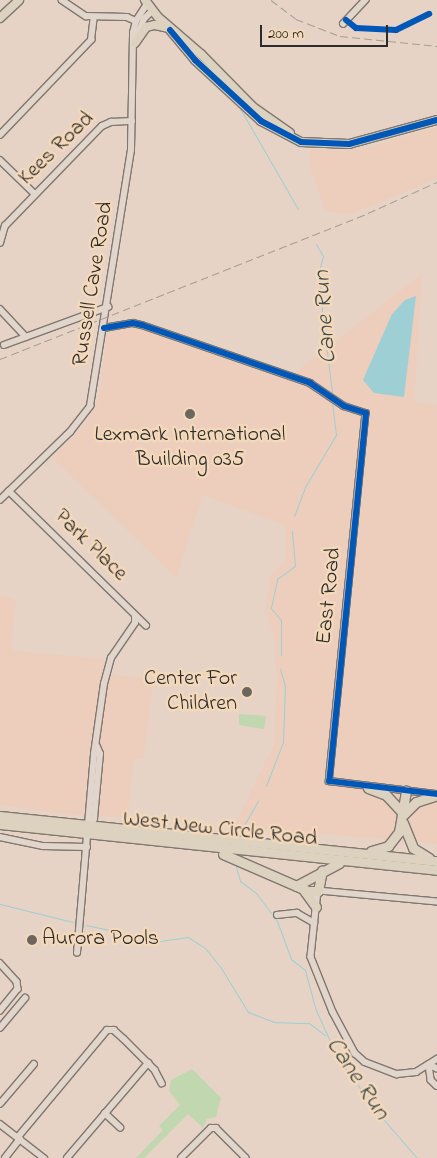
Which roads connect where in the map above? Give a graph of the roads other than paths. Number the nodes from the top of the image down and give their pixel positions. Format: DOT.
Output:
graph roads {
  1 [pos="18,0"];
  2 [pos="62,0"];
  3 [pos="365,0"];
  4 [pos="148,5"];
  5 [pos="94,17"];
  6 [pos="0,18"];
  7 [pos="136,20"];
  8 [pos="343,24"];
  9 [pos="170,29"];
  10 [pos="135,40"];
  11 [pos="437,120"];
  12 [pos="132,121"];
  13 [pos="0,135"];
  14 [pos="0,160"];
  15 [pos="35,194"];
  16 [pos="0,243"];
  17 [pos="108,306"];
  18 [pos="0,309"];
  19 [pos="104,328"];
  20 [pos="26,336"];
  21 [pos="4,345"];
  22 [pos="9,492"];
  23 [pos="0,500"];
  24 [pos="136,616"];
  25 [pos="146,625"];
  26 [pos="368,788"];
  27 [pos="406,791"];
  28 [pos="437,795"];
  29 [pos="0,816"];
  30 [pos="403,818"];
  31 [pos="0,824"];
  32 [pos="89,832"];
  33 [pos="0,837"];
  34 [pos="394,840"];
  35 [pos="407,841"];
  36 [pos="87,847"];
  37 [pos="204,848"];
  38 [pos="360,853"];
  39 [pos="346,861"];
  40 [pos="437,861"];
  41 [pos="322,870"];
  42 [pos="437,870"];
  43 [pos="299,888"];
  44 [pos="318,892"];
  45 [pos="437,902"];
  46 [pos="316,907"];
  47 [pos="277,914"];
  48 [pos="314,923"];
  49 [pos="77,953"];
  50 [pos="1,965"];
  51 [pos="25,998"];
  52 [pos="0,1011"];
  53 [pos="0,1028"];
  54 [pos="437,1059"];
  55 [pos="148,1063"];
  56 [pos="34,1064"];
  57 [pos="429,1065"];
  58 [pos="437,1069"];
  59 [pos="416,1072"];
  60 [pos="431,1080"];
  61 [pos="162,1083"];
  62 [pos="437,1086"];
  63 [pos="0,1104"];
  64 [pos="105,1113"];
  65 [pos="0,1124"];
  66 [pos="120,1127"];
  67 [pos="19,1138"];
  68 [pos="5,1158"];
  69 [pos="44,1158"];
  70 [pos="67,1158"];
  71 [pos="181,1158"];
  72 [pos="246,1158"];
  1 -- 6 [label="main road"];
  2 -- 5 [label="street"];
  3 -- 8 [label="street"];
  4 -- 7 [label="street"];
  4 -- 9 [label="main road"];
  4 -- 10 [label="street"];
  5 -- 7 [label="street"];
  5 -- 13 [label="street"];
  7 -- 10 [label="street, Russell Cave Road"];
  9 -- 10 [label="main road"];
  9 -- 11 [label="main road"];
  10 -- 12 [label="street, Russell Cave Road"];
  12 -- 15 [label="street, Kees Road"];
  12 -- 17 [label="street, Russell Cave Road"];
  14 -- 15 [label="street"];
  15 -- 16 [label="street, Kees Road"];
  17 -- 19 [label="street, Russell Cave Road"];
  17 -- 20 [label="street"];
  18 -- 20 [label="street"];
  19 -- 22 [label="street, Russell Cave Road"];
  19 -- 26 [label="street, East Road"];
  20 -- 21 [label="street"];
  22 -- 23 [label="street, Russell Cave Road"];
  22 -- 24 [label="street, Park Place"];
  24 -- 25 [label="street, Park Place"];
  24 -- 32 [label="street"];
  26 -- 27 [label="street"];
  26 -- 30 [label="highway"];
  27 -- 28 [label="street"];
  27 -- 30 [label="highway"];
  28 -- 30 [label="highway"];
  29 -- 32 [label="highway, West New Circle Road"];
  30 -- 34 [label="highway"];
  30 -- 35 [label="highway"];
  31 -- 32 [label="highway, West New Circle Road"];
  32 -- 36 [label="street"];
  32 -- 37 [label="highway, West New Circle Road"];
  32 -- 38 [label="highway, West New Circle Road"];
  33 -- 36 [label="street"];
  34 -- 35 [label="highway"];
  34 -- 38 [label="highway"];
  35 -- 40 [label="highway"];
  36 -- 49 [label="street"];
  37 -- 39 [label="highway, West New Circle Road"];
  37 -- 43 [label="highway"];
  38 -- 40 [label="highway, West New Circle Road"];
  39 -- 41 [label="highway"];
  39 -- 42 [label="highway, West New Circle Road"];
  41 -- 43 [label="highway"];
  41 -- 44 [label="highway"];
  43 -- 44 [label="highway"];
  43 -- 46 [label="highway"];
  44 -- 45 [label="street"];
  44 -- 46 [label="street"];
  46 -- 48 [label="street"];
  47 -- 48 [label="street"];
  48 -- 59 [label="street"];
  50 -- 52 [label="street"];
  51 -- 53 [label="street"];
  54 -- 57 [label="street"];
  55 -- 61 [label="street"];
  55 -- 64 [label="street"];
  55 -- 67 [label="street"];
  56 -- 63 [label="street"];
  57 -- 58 [label="street"];
  57 -- 59 [label="street"];
  57 -- 60 [label="street"];
  59 -- 60 [label="street"];
  60 -- 62 [label="street"];
  64 -- 66 [label="street"];
  64 -- 70 [label="street"];
  65 -- 67 [label="street"];
  67 -- 68 [label="street"];
  67 -- 69 [label="street"];
  71 -- 72 [label="street"];
}
